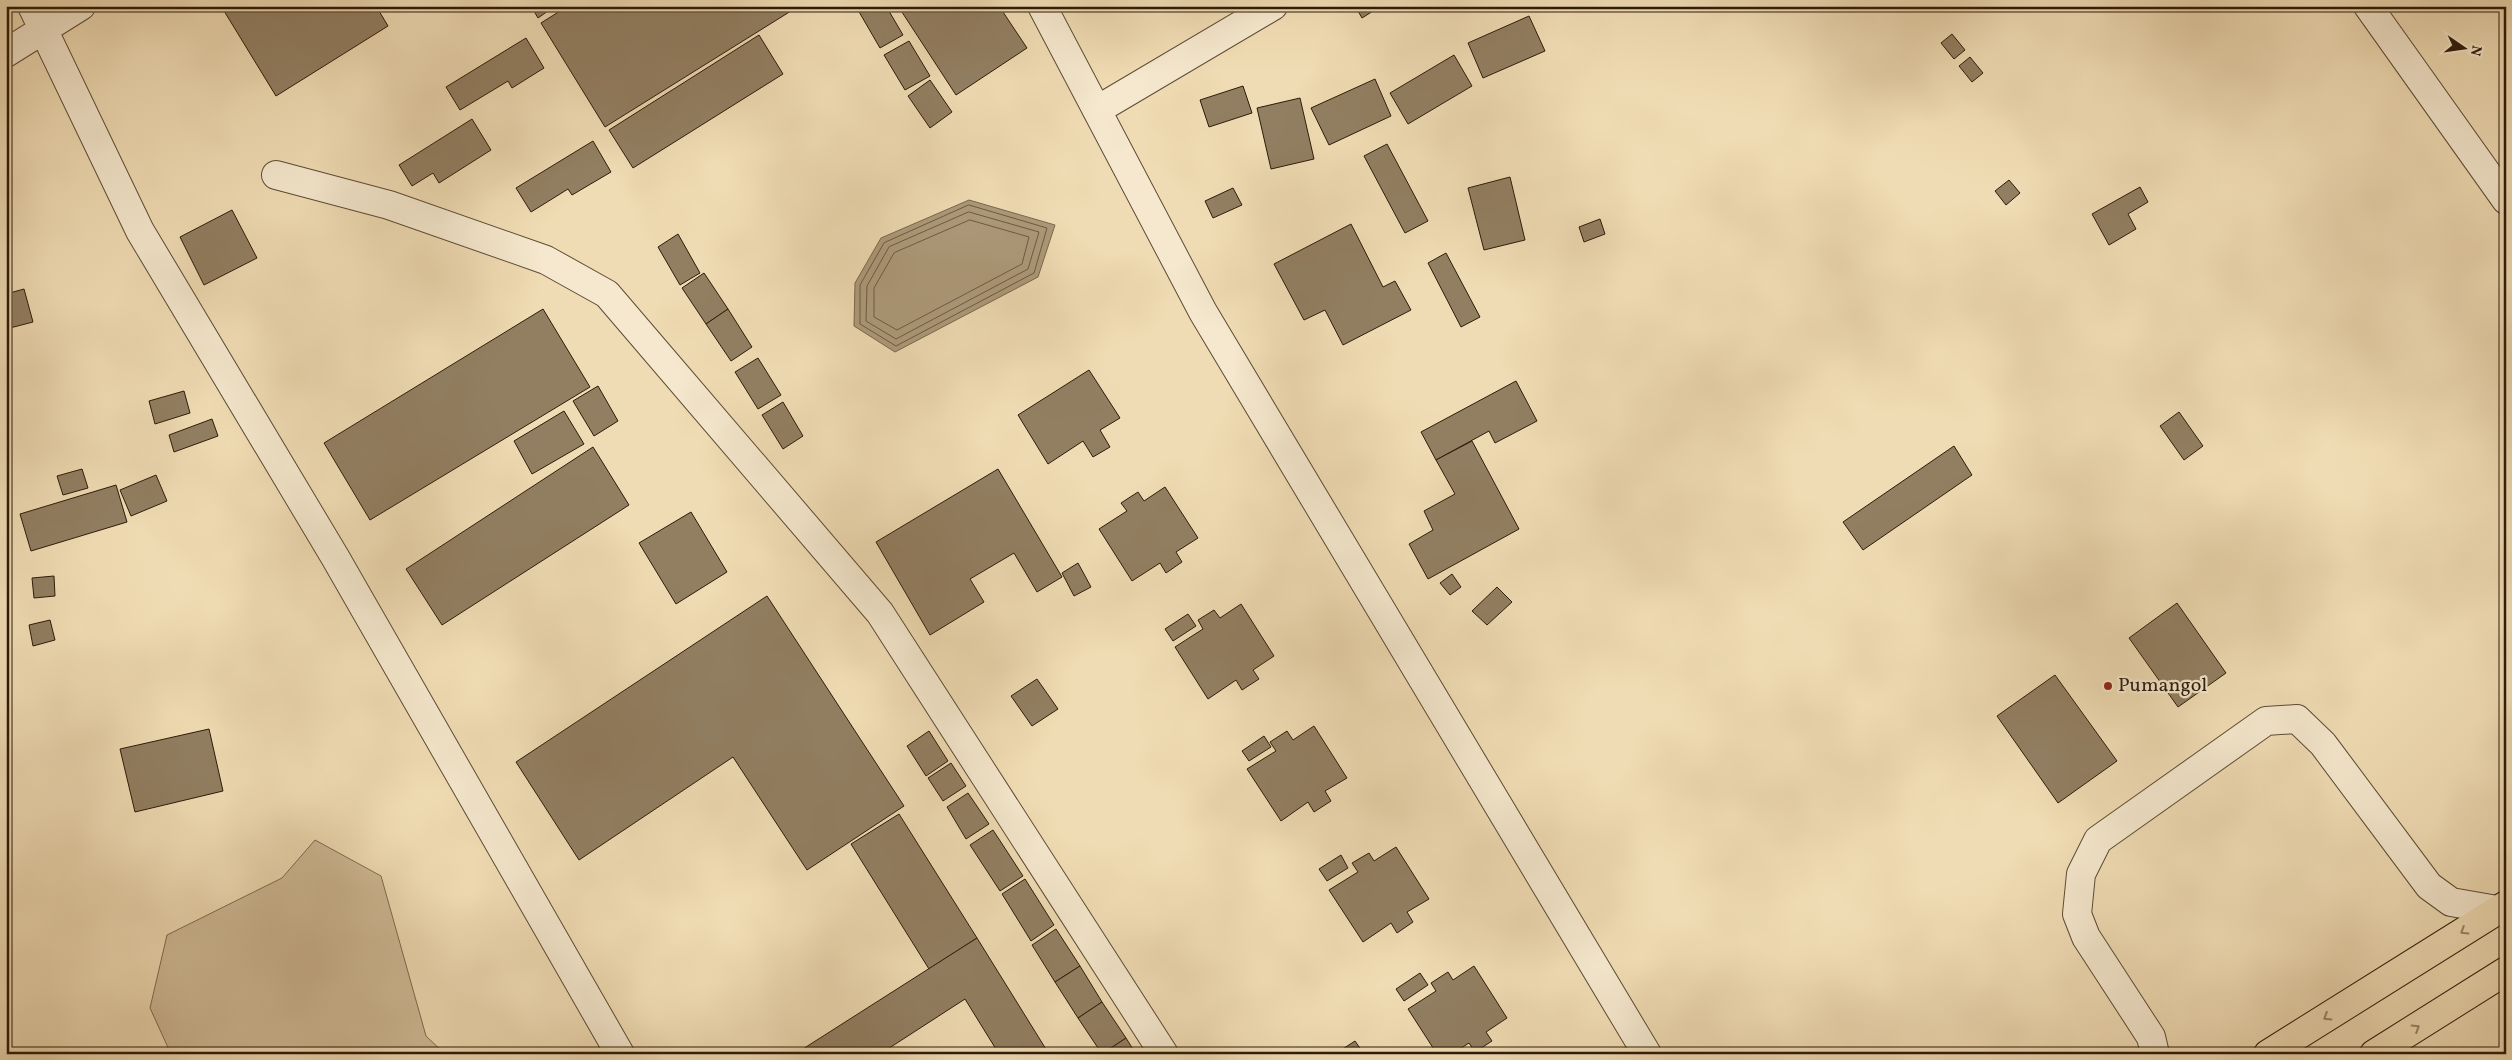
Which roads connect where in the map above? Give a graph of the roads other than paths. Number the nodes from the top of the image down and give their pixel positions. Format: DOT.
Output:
graph roads {
  1 [pos="81,6"];
  2 [pos="1042,6"];
  3 [pos="1273,6"];
  4 [pos="2368,6"];
  5 [pos="36,18"];
  6 [pos="6,53"];
  7 [pos="1097,110"];
  8 [pos="276,175"];
  9 [pos="2506,200"];
  10 [pos="2501,908"];
  11 [pos="2506,971"];
  12 [pos="620,1054"];
  13 [pos="1164,1054"];
  14 [pos="1647,1054"];
  15 [pos="2155,1054"];
  16 [pos="2268,1054"];
  17 [pos="2374,1054"];
  1 -- 5 [label="street"];
  2 -- 7 [label="street"];
  3 -- 7 [label="street"];
  4 -- 9 [label="street"];
  5 -- 6 [label="street"];
  5 -- 12 [label="street"];
  7 -- 14 [label="street"];
  8 -- 13 [label="street"];
  10 -- 15 [label="street"];
  10 -- 16 [label="main road, one-way"];
  17 -- 11 [label="main road, one-way"];
}
